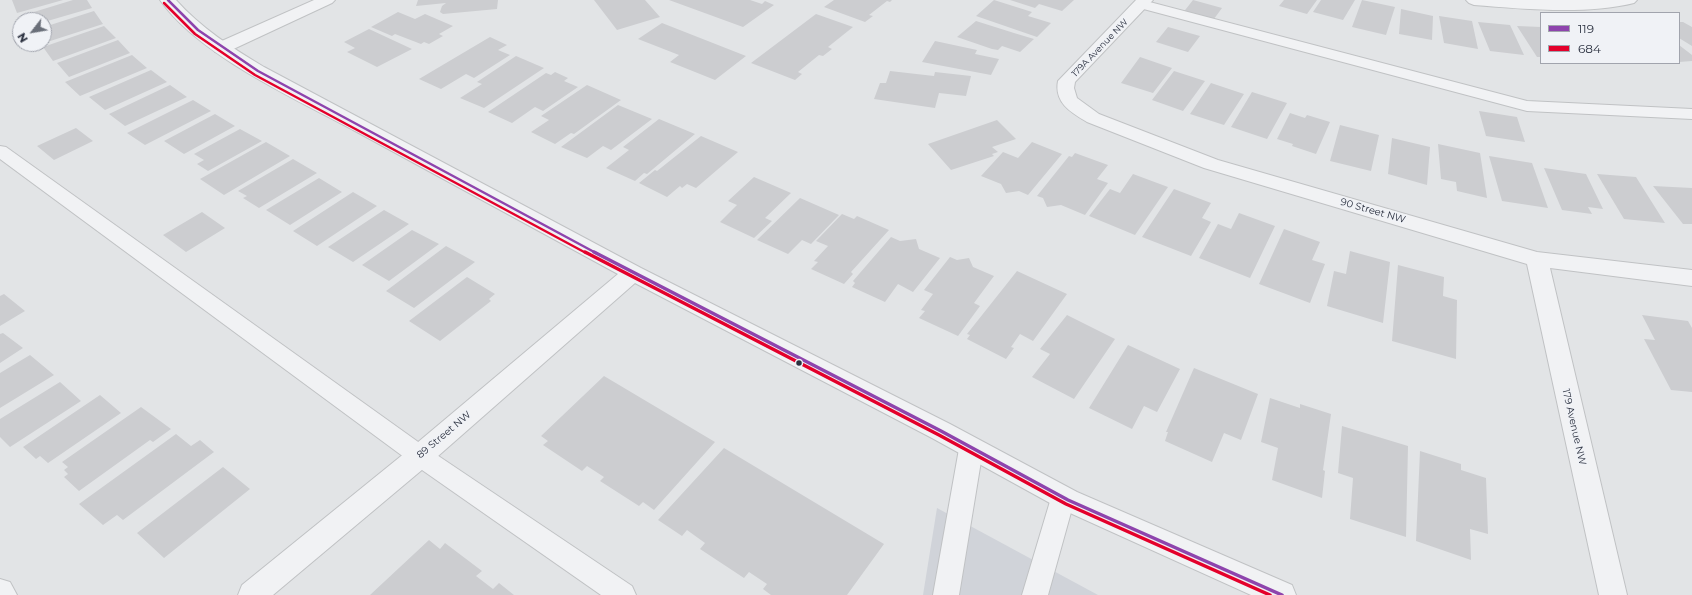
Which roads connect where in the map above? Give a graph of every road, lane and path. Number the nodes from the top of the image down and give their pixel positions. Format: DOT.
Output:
graph roads {
  1 [pos="168,0"];
  2 [pos="328,0"];
  3 [pos="1474,0"];
  4 [pos="1629,0"];
  5 [pos="1143,2"];
  6 [pos="221,48"];
  7 [pos="1067,100"];
  8 [pos="1692,114"];
  9 [pos="0,151"];
  10 [pos="1537,259"];
  11 [pos="633,273"];
  12 [pos="1692,278"];
  13 [pos="971,449"];
  14 [pos="420,456"];
  15 [pos="1063,498"];
  16 [pos="0,592"];
  17 [pos="3,595"];
  18 [pos="252,595"];
  19 [pos="623,595"];
  20 [pos="946,595"];
  21 [pos="1035,595"];
  22 [pos="1282,595"];
  23 [pos="1613,595"];
  1 -- 6 [label="street"];
  2 -- 6 [label="street"];
  3 -- 4 [label="street"];
  5 -- 7 [label="street, 179A Avenue NW"];
  5 -- 8 [label="lane"];
  6 -- 11 [label="street"];
  7 -- 10 [label="street, 90 Street NW"];
  9 -- 14 [label="lane"];
  10 -- 12 [label="street, 90 Street NW"];
  10 -- 23 [label="street, 179 Avenue NW"];
  11 -- 13 [label="street"];
  11 -- 14 [label="street, 89 Street NW"];
  13 -- 15 [label="street"];
  13 -- 20 [label="lane"];
  14 -- 18 [label="street, 89 Street NW"];
  14 -- 19 [label="lane"];
  15 -- 21 [label="lane"];
  15 -- 22 [label="street"];
  16 -- 17 [label="street"];
}
